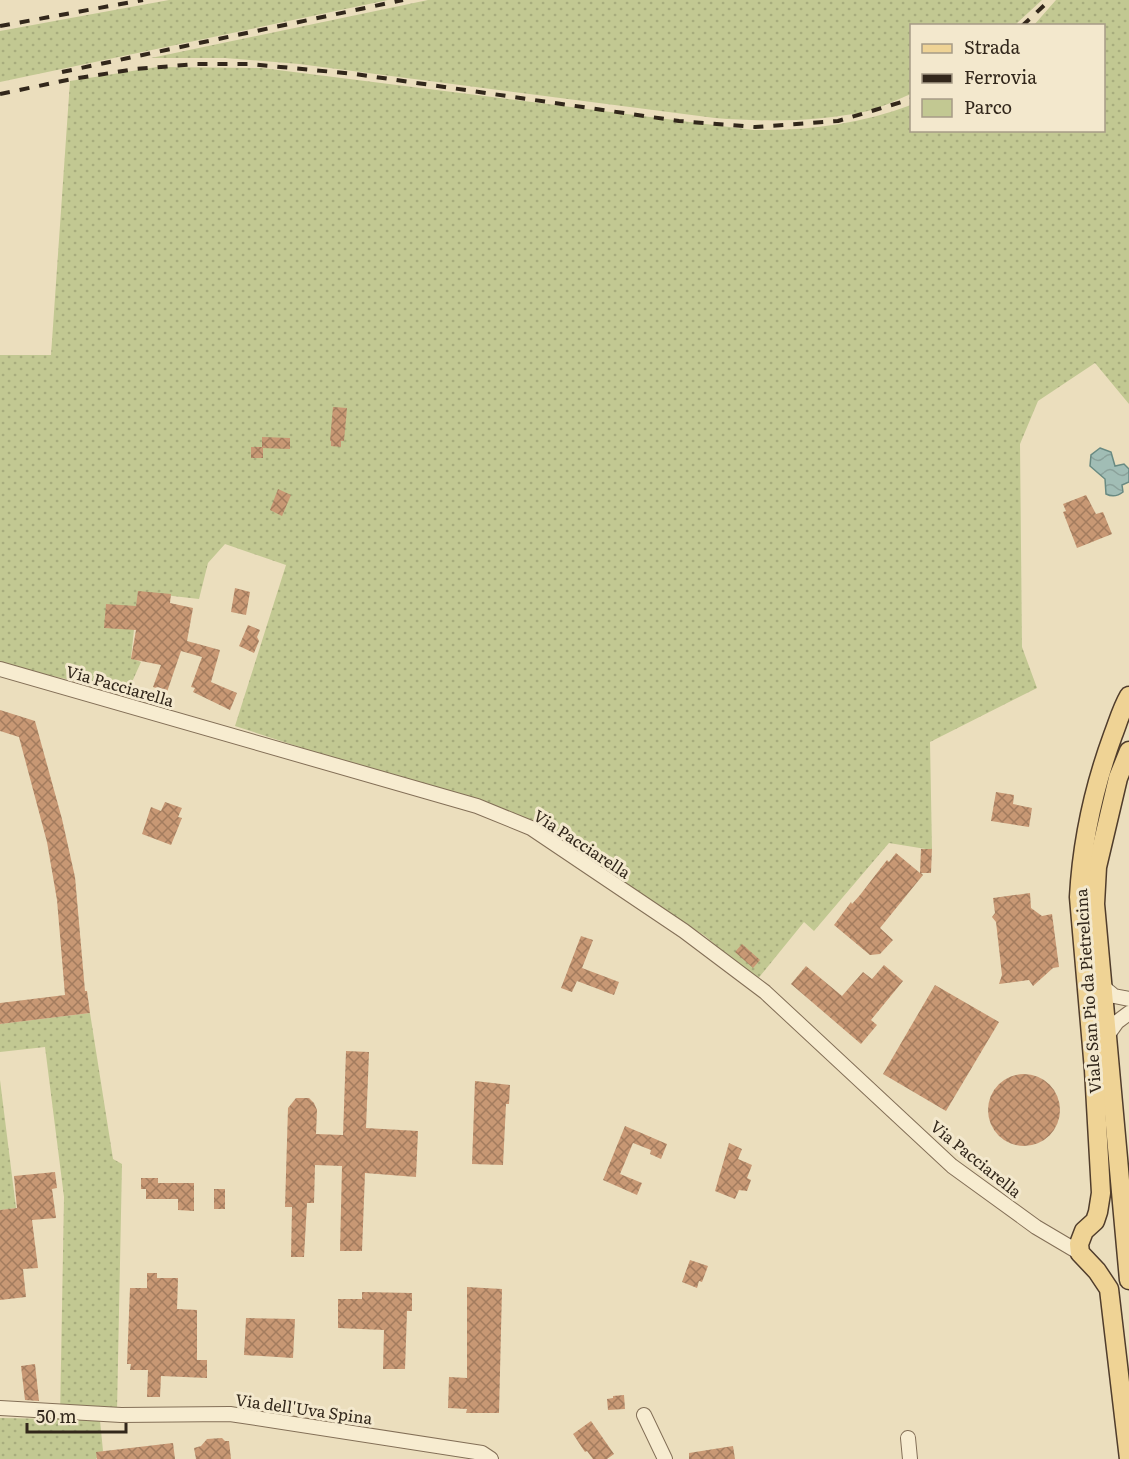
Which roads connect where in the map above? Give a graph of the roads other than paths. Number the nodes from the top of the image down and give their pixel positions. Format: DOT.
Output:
graph roads {
  1 [pos="0,669"];
  2 [pos="1129,696"];
  3 [pos="1129,751"];
  4 [pos="1102,986"];
  5 [pos="1129,999"];
  6 [pos="1129,1013"];
  7 [pos="1107,1036"];
  8 [pos="1089,1226"];
  9 [pos="1124,1230"];
  10 [pos="1047,1233"];
  11 [pos="1080,1253"];
  12 [pos="1129,1280"];
  13 [pos="1116,1337"];
  14 [pos="1129,1350"];
  15 [pos="0,1408"];
  16 [pos="644,1415"];
  17 [pos="908,1438"];
  18 [pos="491,1459"];
  19 [pos="665,1459"];
  20 [pos="910,1459"];
  21 [pos="1129,1459"];
  1 -- 10 [label="street, Via Pacciarella"];
  2 -- 8 [label="main road, Viale San Pio da Pietrelcina"];
  3 -- 4 [label="main road, Viale San Pio da Pietrelcina"];
  4 -- 5 [label="street"];
  4 -- 7 [label="main road, Viale San Pio da Pietrelcina"];
  6 -- 7 [label="street"];
  7 -- 9 [label="main road, Viale San Pio da Pietrelcina"];
  8 -- 9 [label="main road"];
  8 -- 10 [label="street"];
  8 -- 11 [label="main road, Viale San Pio da Pietrelcina"];
  9 -- 12 [label="main road, Viale San Pio da Pietrelcina"];
  10 -- 11 [label="street, Via Pacciarella"];
  11 -- 13 [label="main road"];
  13 -- 14 [label="main road"];
  13 -- 21 [label="main road"];
  15 -- 18 [label="street, Via dell'Uva Spina"];
  16 -- 19 [label="street"];
  17 -- 20 [label="street"];
}
